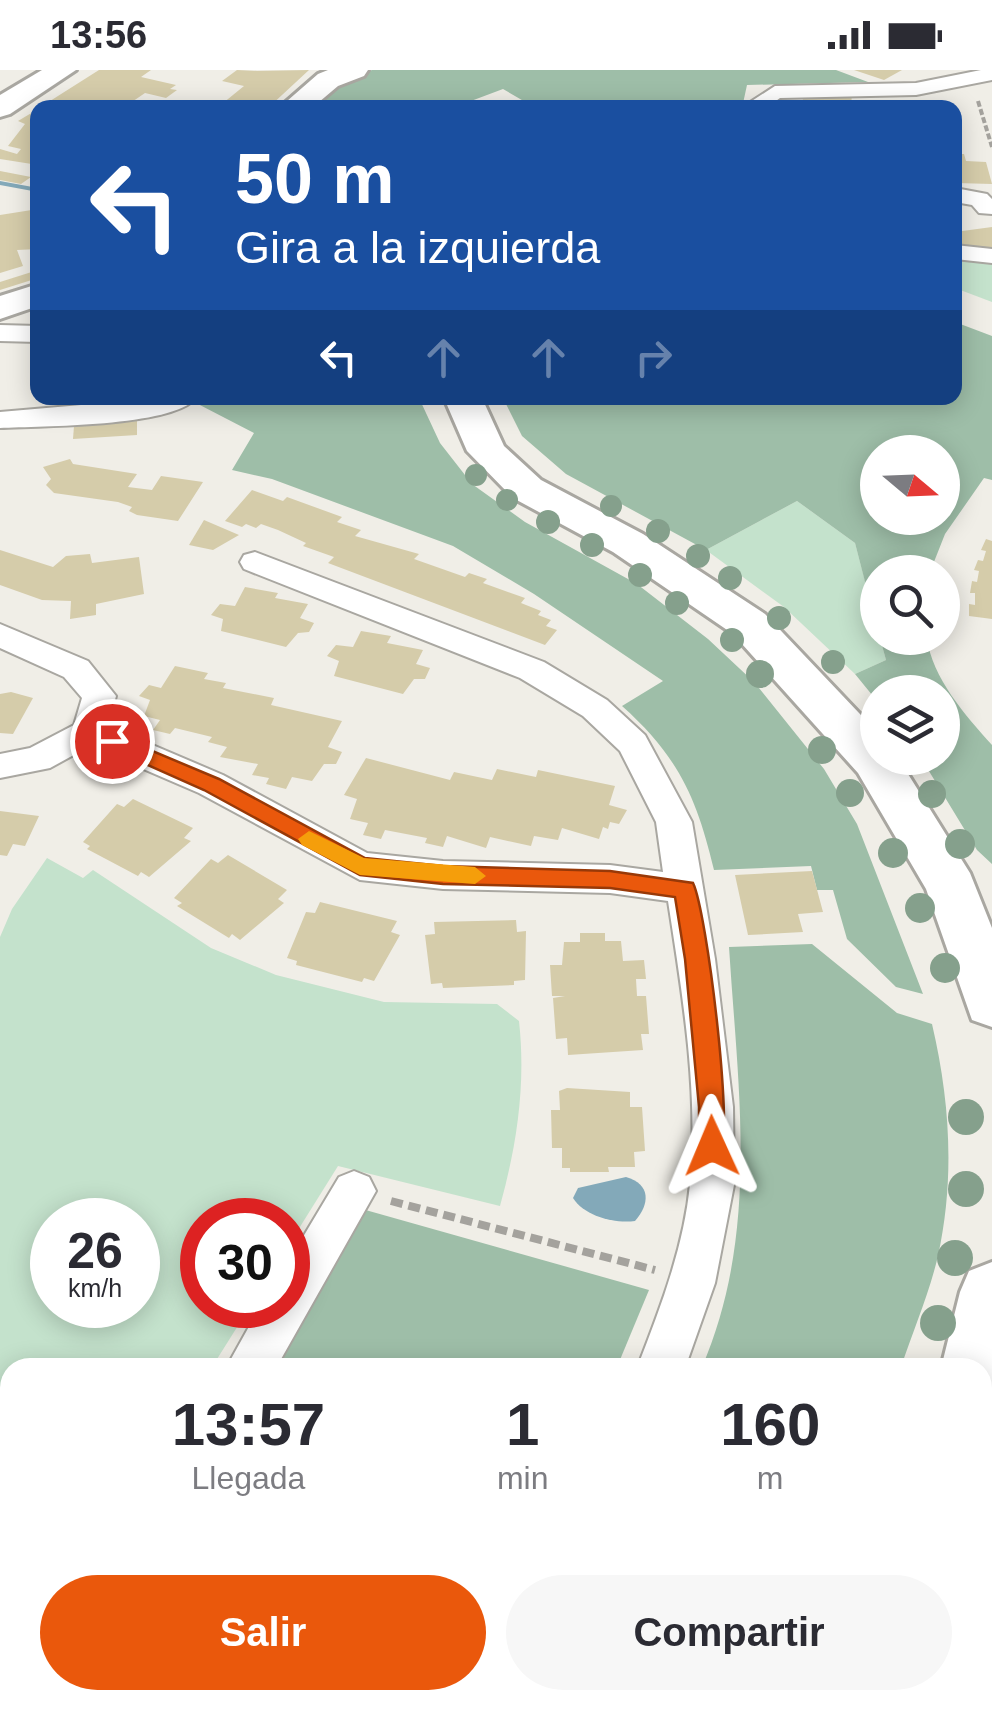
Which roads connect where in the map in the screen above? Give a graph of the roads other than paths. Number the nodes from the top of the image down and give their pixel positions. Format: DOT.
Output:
graph roads {
  1 [pos="62,70"];
  2 [pos="354,70"];
  3 [pos="992,74"];
  4 [pos="978,88"];
  5 [pos="304,100"];
  6 [pos="763,100"];
  7 [pos="0,108"];
  8 [pos="962,196"];
  9 [pos="989,208"];
  10 [pos="962,219"];
  11 [pos="962,253"];
  12 [pos="992,256"];
  13 [pos="30,297"];
  14 [pos="0,308"];
  15 [pos="0,333"];
  16 [pos="30,334"];
  17 [pos="168,405"];
  18 [pos="466,405"];
  19 [pos="0,420"];
  20 [pos="255,562"];
  21 [pos="0,635"];
  22 [pos="89,732"];
  23 [pos="0,766"];
  24 [pos="685,889"];
  25 [pos="976,910"];
  26 [pos="992,1004"];
  27 [pos="354,1191"];
  28 [pos="310,1266"];
  29 [pos="992,1292"];
  30 [pos="273,1328"];
  31 [pos="256,1358"];
  32 [pos="665,1358"];
  33 [pos="976,1358"];
  1 -- 7 [label="street"];
  2 -- 5 [label="street"];
  3 -- 4 [label="street"];
  4 -- 6 [label="street"];
  8 -- 9 [label="street"];
  9 -- 10 [label="street"];
  11 -- 12 [label="street"];
  13 -- 14 [label="street"];
  15 -- 16 [label="street"];
  17 -- 19 [label="street"];
  18 -- 25 [label="street"];
  20 -- 24 [label="street"];
  21 -- 22 [label="street"];
  22 -- 23 [label="street"];
  22 -- 24 [label="street"];
  24 -- 32 [label="street"];
  25 -- 26 [label="street"];
  27 -- 28 [label="street"];
  29 -- 33 [label="street"];
  30 -- 31 [label="street"];
}
